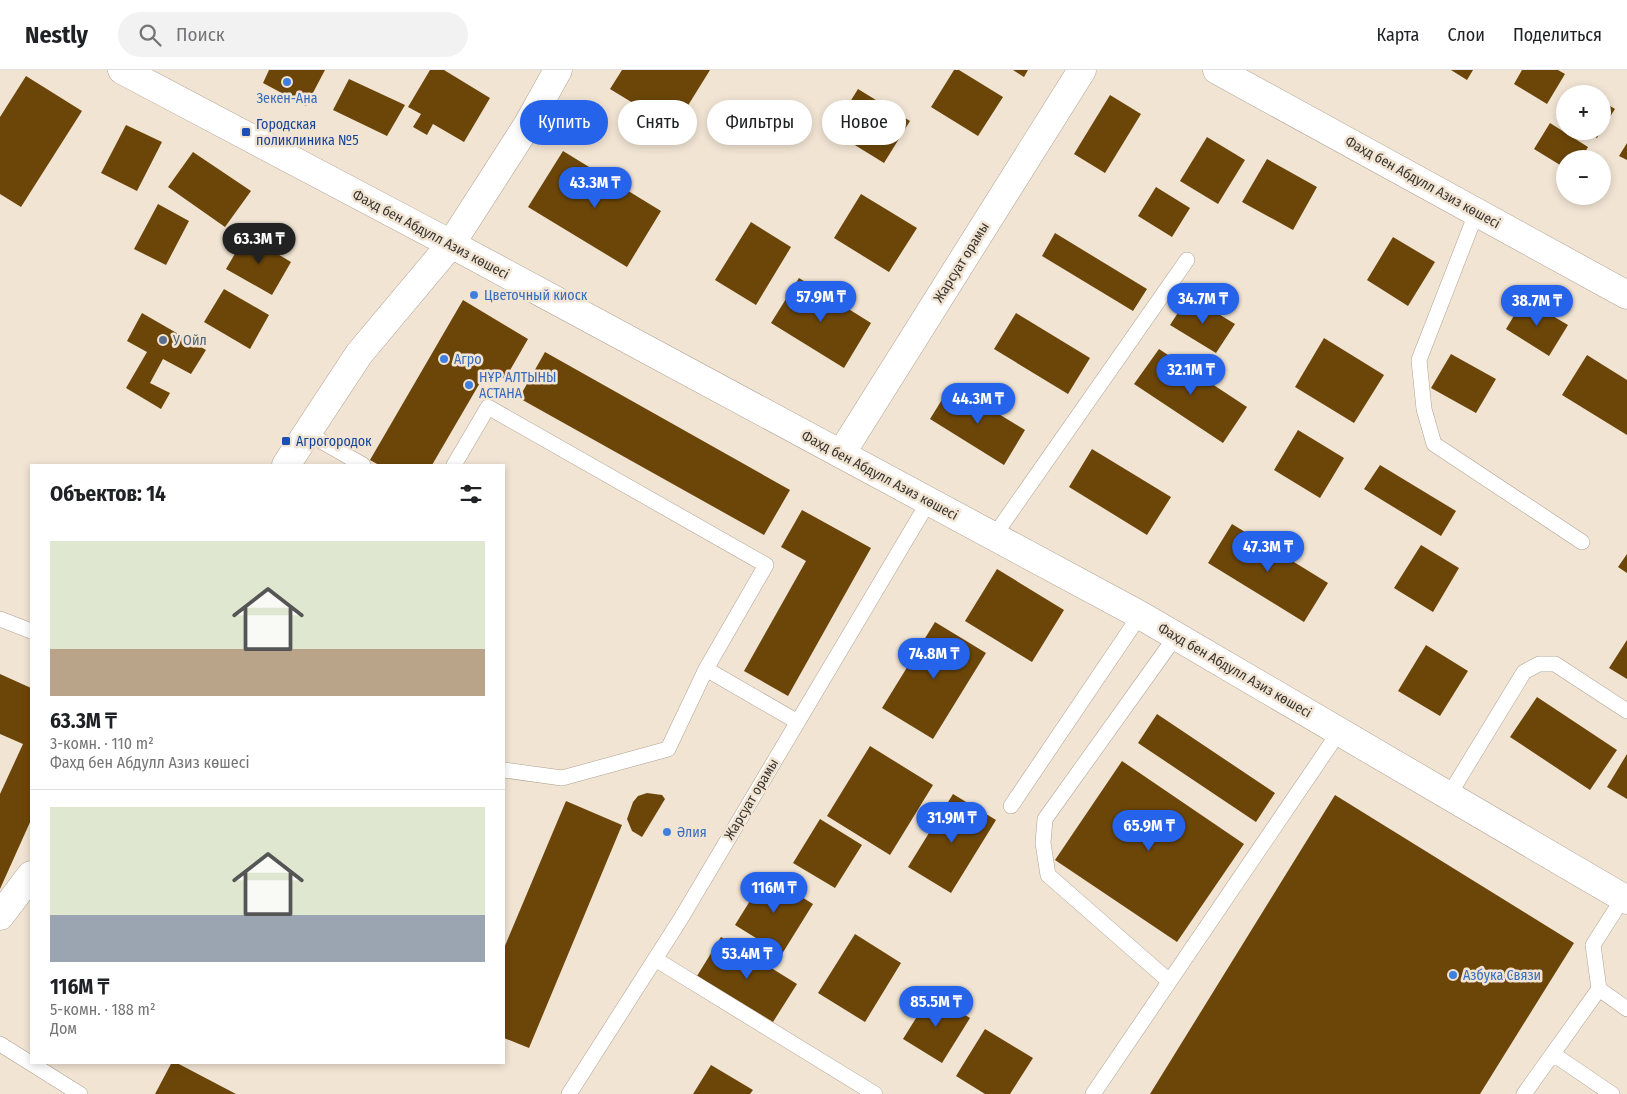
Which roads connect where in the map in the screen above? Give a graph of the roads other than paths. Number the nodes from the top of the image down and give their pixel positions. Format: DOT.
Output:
graph roads {
  1 [pos="122,70"];
  2 [pos="558,70"];
  3 [pos="1082,70"];
  4 [pos="1217,70"];
  5 [pos="1477,211"];
  6 [pos="451,244"];
  7 [pos="1187,260"];
  8 [pos="1627,295"];
  9 [pos="307,433"];
  10 [pos="841,454"];
  11 [pos="287,464"];
  12 [pos="361,464"];
  13 [pos="455,464"];
  14 [pos="929,501"];
  15 [pos="994,536"];
  16 [pos="1582,542"];
  17 [pos="1140,615"];
  18 [pos="0,619"];
  19 [pos="30,632"];
  20 [pos="1176,636"];
  21 [pos="706,669"];
  22 [pos="1627,711"];
  23 [pos="796,721"];
  24 [pos="1339,732"];
  25 [pos="505,770"];
  26 [pos="1449,795"];
  27 [pos="1011,806"];
  28 [pos="30,876"];
  29 [pos="1625,899"];
  30 [pos="0,916"];
  31 [pos="655,959"];
  32 [pos="1170,981"];
  33 [pos="1598,989"];
  34 [pos="1627,1009"];
  35 [pos="0,1044"];
  36 [pos="1553,1054"];
  37 [pos="30,1063"];
  38 [pos="32,1064"];
  39 [pos="80,1094"];
  40 [pos="569,1094"];
  41 [pos="875,1094"];
  42 [pos="1093,1094"];
  43 [pos="1524,1094"];
  44 [pos="1612,1094"];
  1 -- 6 [label="street, Фахд бен Абдулл Азиз көшесі"];
  2 -- 6 [label="street"];
  3 -- 10 [label="street, Жарсуат орамы"];
  4 -- 5 [label="street, Фахд бен Абдулл Азиз көшесі"];
  5 -- 8 [label="street, Фахд бен Абдулл Азиз көшесі"];
  5 -- 16 [label="lane"];
  6 -- 9 [label="street"];
  6 -- 10 [label="street, Фахд бен Абдулл Азиз көшесі"];
  7 -- 15 [label="lane"];
  9 -- 11 [label="street"];
  9 -- 12 [label="lane"];
  10 -- 14 [label="street, Фахд бен Абдулл Азиз көшесі"];
  13 -- 21 [label="lane"];
  14 -- 15 [label="street, Фахд бен Абдулл Азиз көшесі"];
  14 -- 23 [label="lane, Жарсуат орамы"];
  15 -- 17 [label="street, Фахд бен Абдулл Азиз көшесі"];
  17 -- 20 [label="street, Фахд бен Абдулл Азиз көшесі"];
  17 -- 27 [label="lane"];
  18 -- 19 [label="lane"];
  20 -- 24 [label="street, Фахд бен Абдулл Азиз көшесі"];
  20 -- 32 [label="lane"];
  21 -- 23 [label="lane"];
  21 -- 25 [label="lane"];
  22 -- 26 [label="lane"];
  23 -- 31 [label="lane, Жарсуат орамы"];
  24 -- 26 [label="street, Фахд бен Абдулл Азиз көшесі"];
  24 -- 32 [label="lane"];
  26 -- 29 [label="street, Фахд бен Абдулл Азиз көшесі"];
  28 -- 30 [label="street"];
  29 -- 33 [label="lane"];
  31 -- 40 [label="lane, Жарсуат орамы"];
  31 -- 41 [label="lane"];
  32 -- 42 [label="lane"];
  33 -- 34 [label="lane"];
  33 -- 36 [label="lane"];
  35 -- 37 [label="lane"];
  36 -- 43 [label="lane"];
  36 -- 44 [label="lane"];
  38 -- 39 [label="lane"];
}
